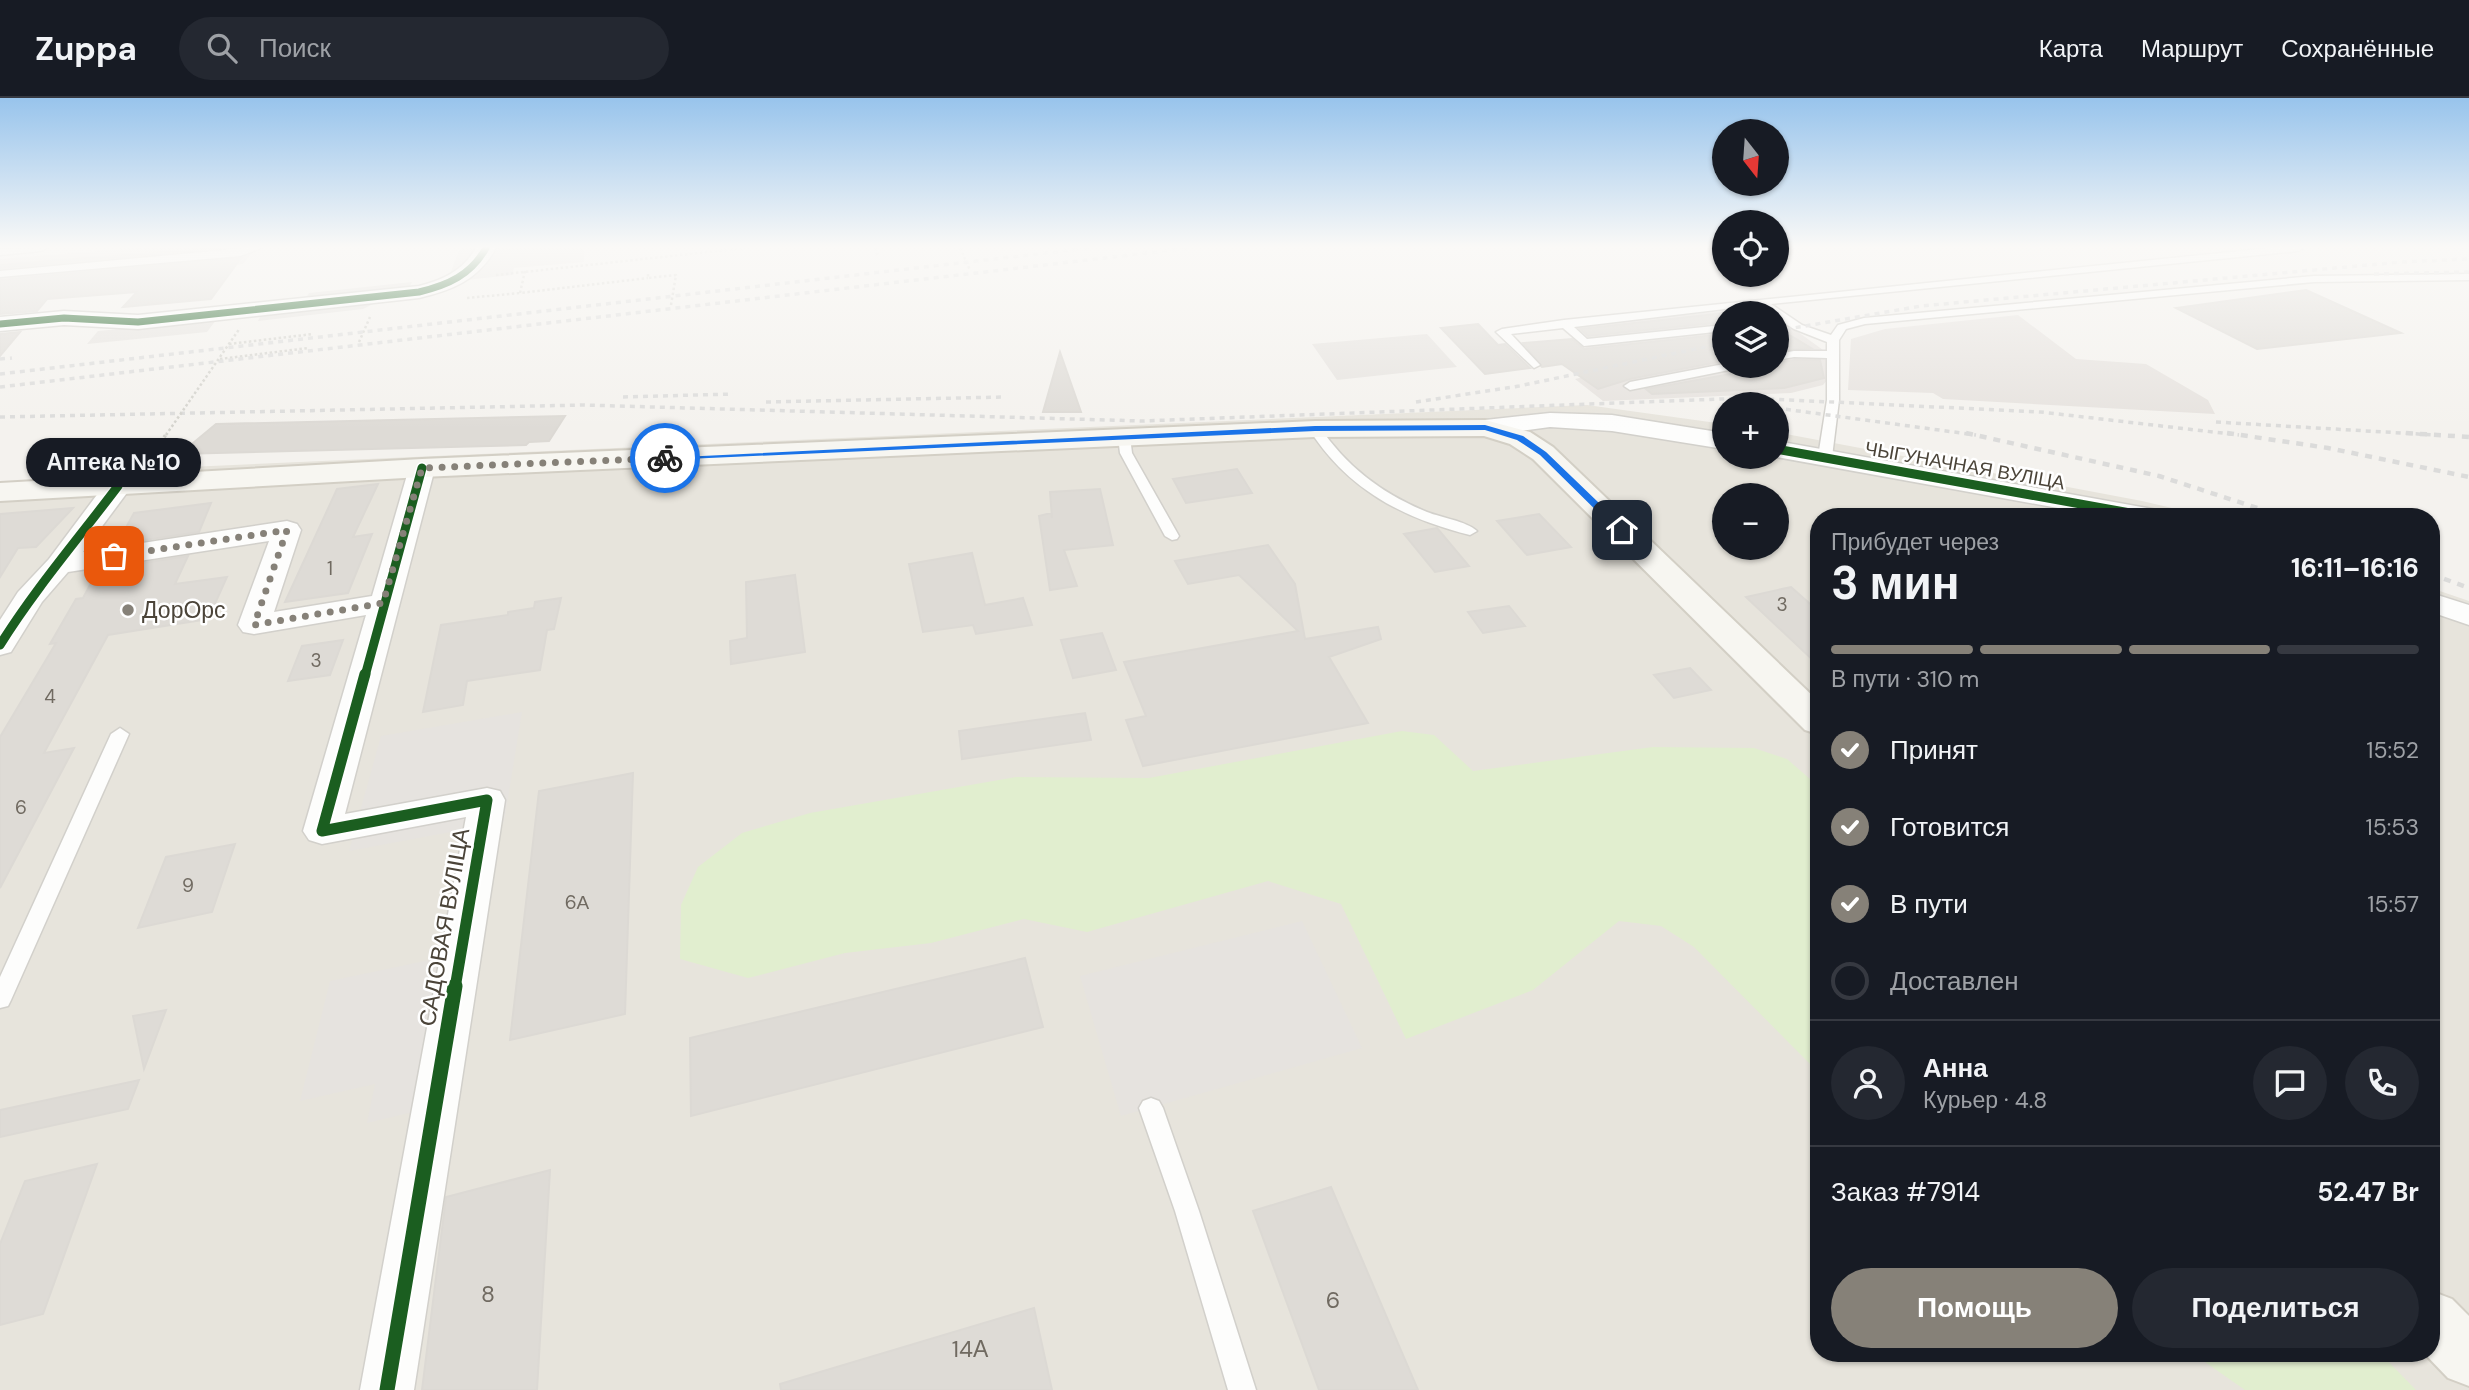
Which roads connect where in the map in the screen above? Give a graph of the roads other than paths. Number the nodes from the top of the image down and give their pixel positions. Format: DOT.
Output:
graph roads {
  1 [pos="266,308"];
  2 [pos="1701,308"];
  3 [pos="1975,308"];
  4 [pos="1564,323"];
  5 [pos="1789,323"];
  6 [pos="0,324"];
  7 [pos="1712,329"];
  8 [pos="1833,340"];
  9 [pos="1789,355"];
  10 [pos="1832,355"];
  11 [pos="1534,365"];
  12 [pos="1712,370"];
  13 [pos="1629,386"];
  14 [pos="1485,428"];
  15 [pos="1315,429"];
  16 [pos="1124,437"];
  17 [pos="1712,439"];
  18 [pos="1789,451"];
  19 [pos="1825,457"];
  20 [pos="422,468"];
  21 [pos="118,486"];
  22 [pos="0,492"];
  23 [pos="2103,508"];
  24 [pos="1470,531"];
  25 [pos="1172,536"];
  26 [pos="59,565"];
  27 [pos="383,603"];
  28 [pos="2440,605"];
  29 [pos="2469,616"];
  30 [pos="0,645"];
  31 [pos="1810,714"];
  32 [pos="120,734"];
  33 [pos="0,1000"];
  34 [pos="1151,1108"];
  35 [pos="2440,1328"];
  36 [pos="2469,1357"];
  37 [pos="387,1390"];
  38 [pos="1242,1390"];
  1 -- 6 [label="street"];
  2 -- 4 [label="lane"];
  3 -- 8 [label="lane"];
  4 -- 7 [label="lane"];
  4 -- 11 [label="lane"];
  5 -- 8 [label="lane"];
  8 -- 10 [label="lane"];
  9 -- 10 [label="lane"];
  10 -- 19 [label="lane"];
  12 -- 13 [label="lane"];
  14 -- 15 [label="main road"];
  14 -- 17 [label="street"];
  14 -- 31 [label="main road"];
  15 -- 16 [label="main road"];
  15 -- 24 [label="lane"];
  16 -- 20 [label="main road"];
  16 -- 25 [label="lane"];
  18 -- 19 [label="street, ЧЫГУНАЧНАЯ ВУЛІЦА"];
  19 -- 23 [label="street, ЧЫГУНАЧНАЯ ВУЛІЦА"];
  20 -- 21 [label="main road"];
  20 -- 27 [label="street, САДОВАЯ ВУЛІЦА"];
  21 -- 22 [label="main road"];
  21 -- 26 [label="street"];
  26 -- 27 [label="street"];
  26 -- 30 [label="street"];
  27 -- 37 [label="street, САДОВАЯ ВУЛІЦА"];
  28 -- 29 [label="street"];
  32 -- 33 [label="lane"];
  34 -- 38 [label="lane"];
  35 -- 36 [label="main road"];
}
